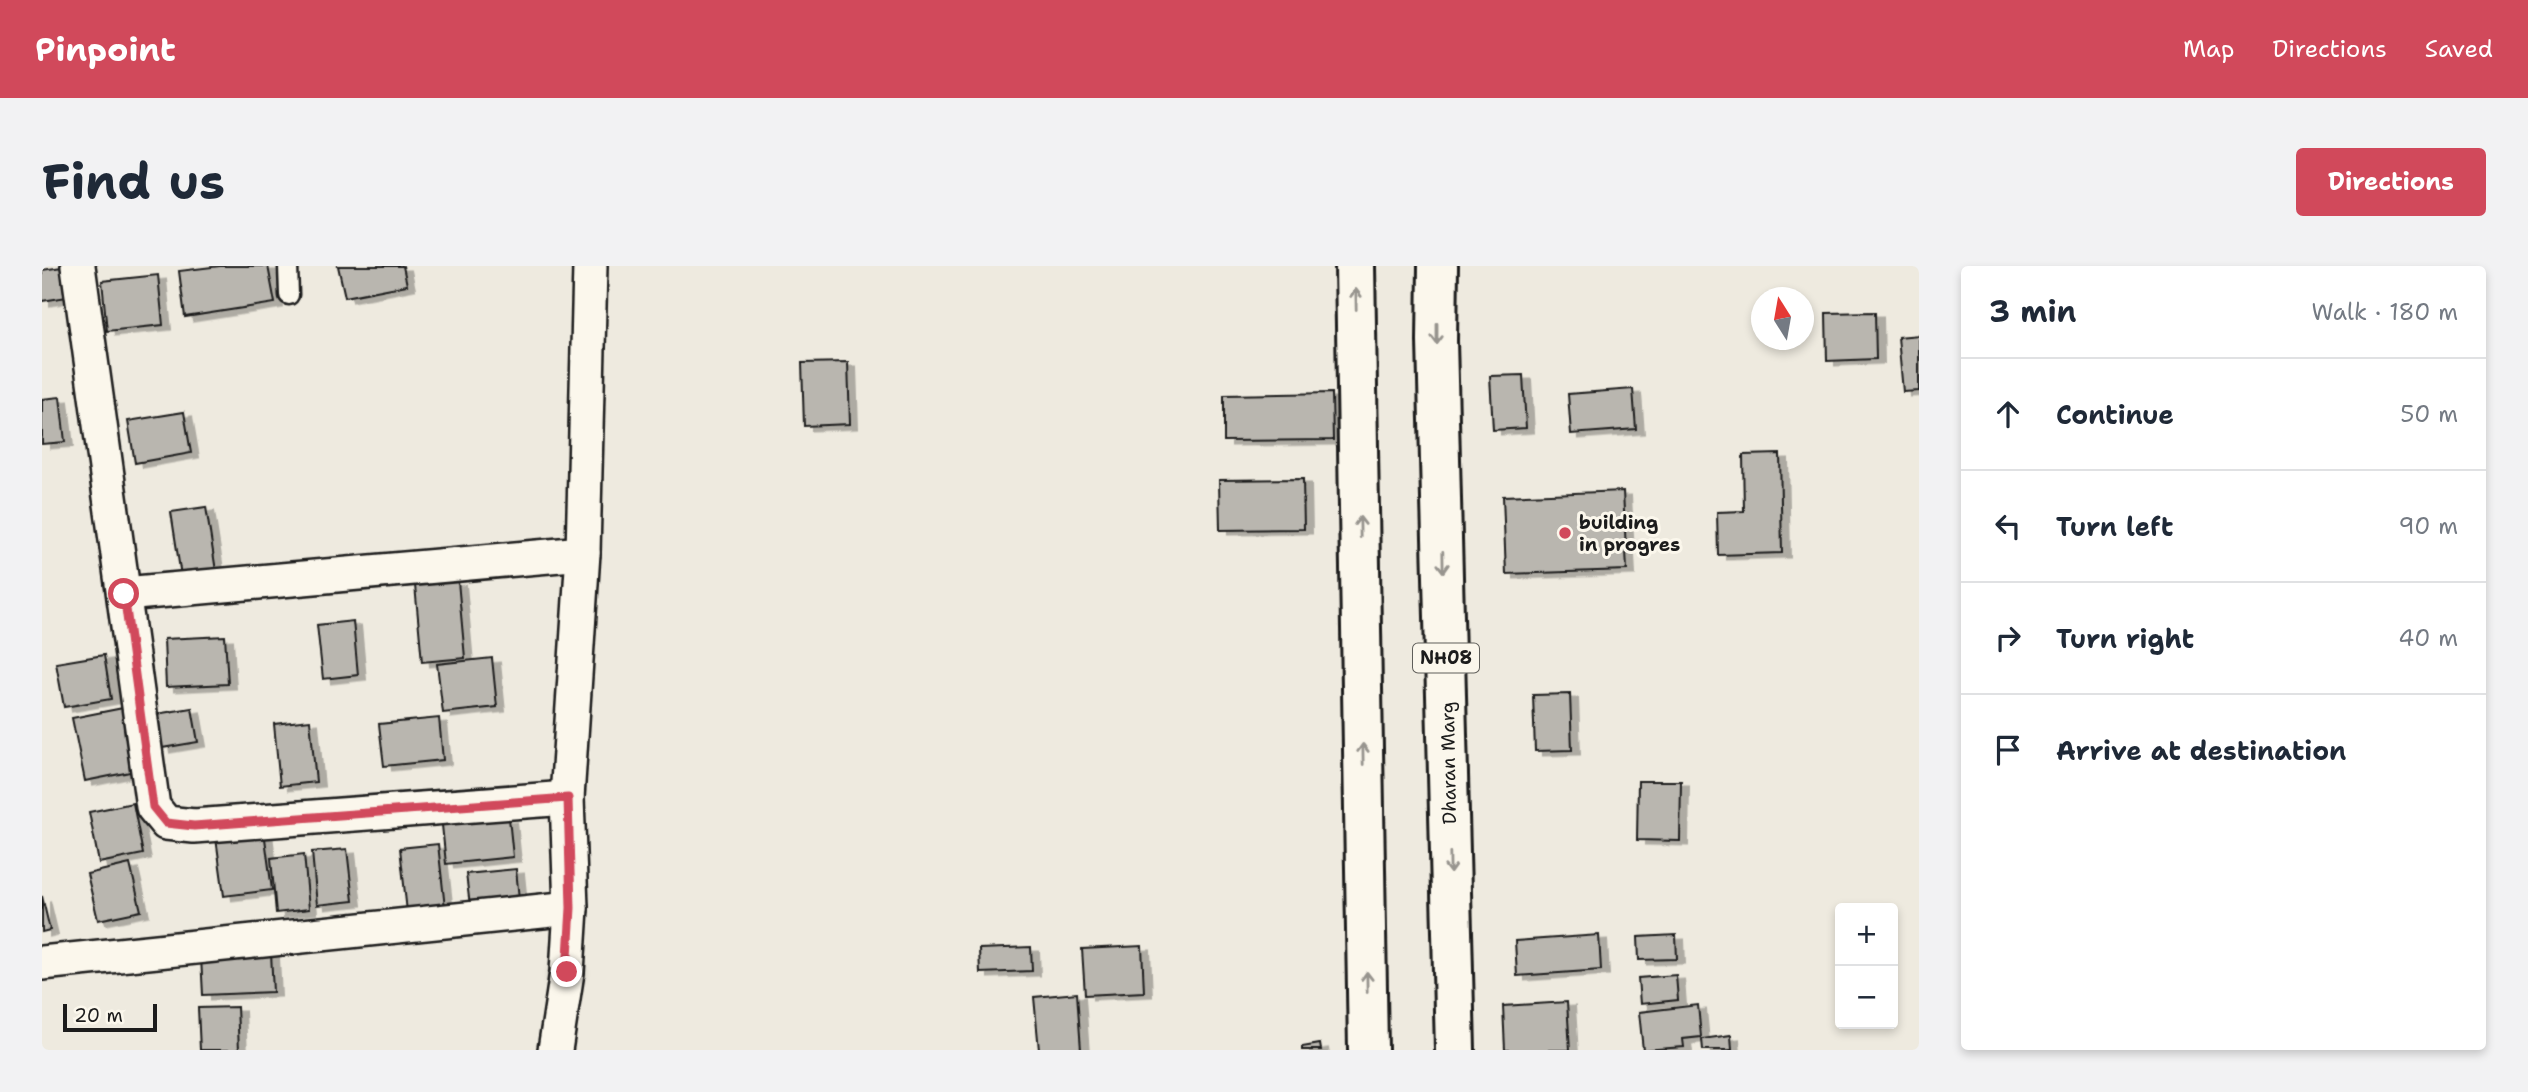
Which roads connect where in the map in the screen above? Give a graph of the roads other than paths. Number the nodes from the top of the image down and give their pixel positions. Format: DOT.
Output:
graph roads {
  1 [pos="78,266"];
  2 [pos="288,266"];
  3 [pos="590,266"];
  4 [pos="1355,266"];
  5 [pos="1438,266"];
  6 [pos="289,295"];
  7 [pos="583,554"];
  8 [pos="124,594"];
  9 [pos="568,798"];
  10 [pos="571,908"];
  11 [pos="42,963"];
  12 [pos="555,1050"];
  13 [pos="1368,1050"];
  14 [pos="1455,1050"];
  1 -- 8 [label="street"];
  2 -- 6 [label="lane"];
  3 -- 7 [label="street"];
  13 -- 4 [label="main road, one-way"];
  5 -- 14 [label="main road, Dharan Marg / NH08, one-way"];
  7 -- 8 [label="street"];
  7 -- 9 [label="street"];
  8 -- 9 [label="street"];
  9 -- 10 [label="street"];
  10 -- 11 [label="street"];
  10 -- 12 [label="street"];
}
